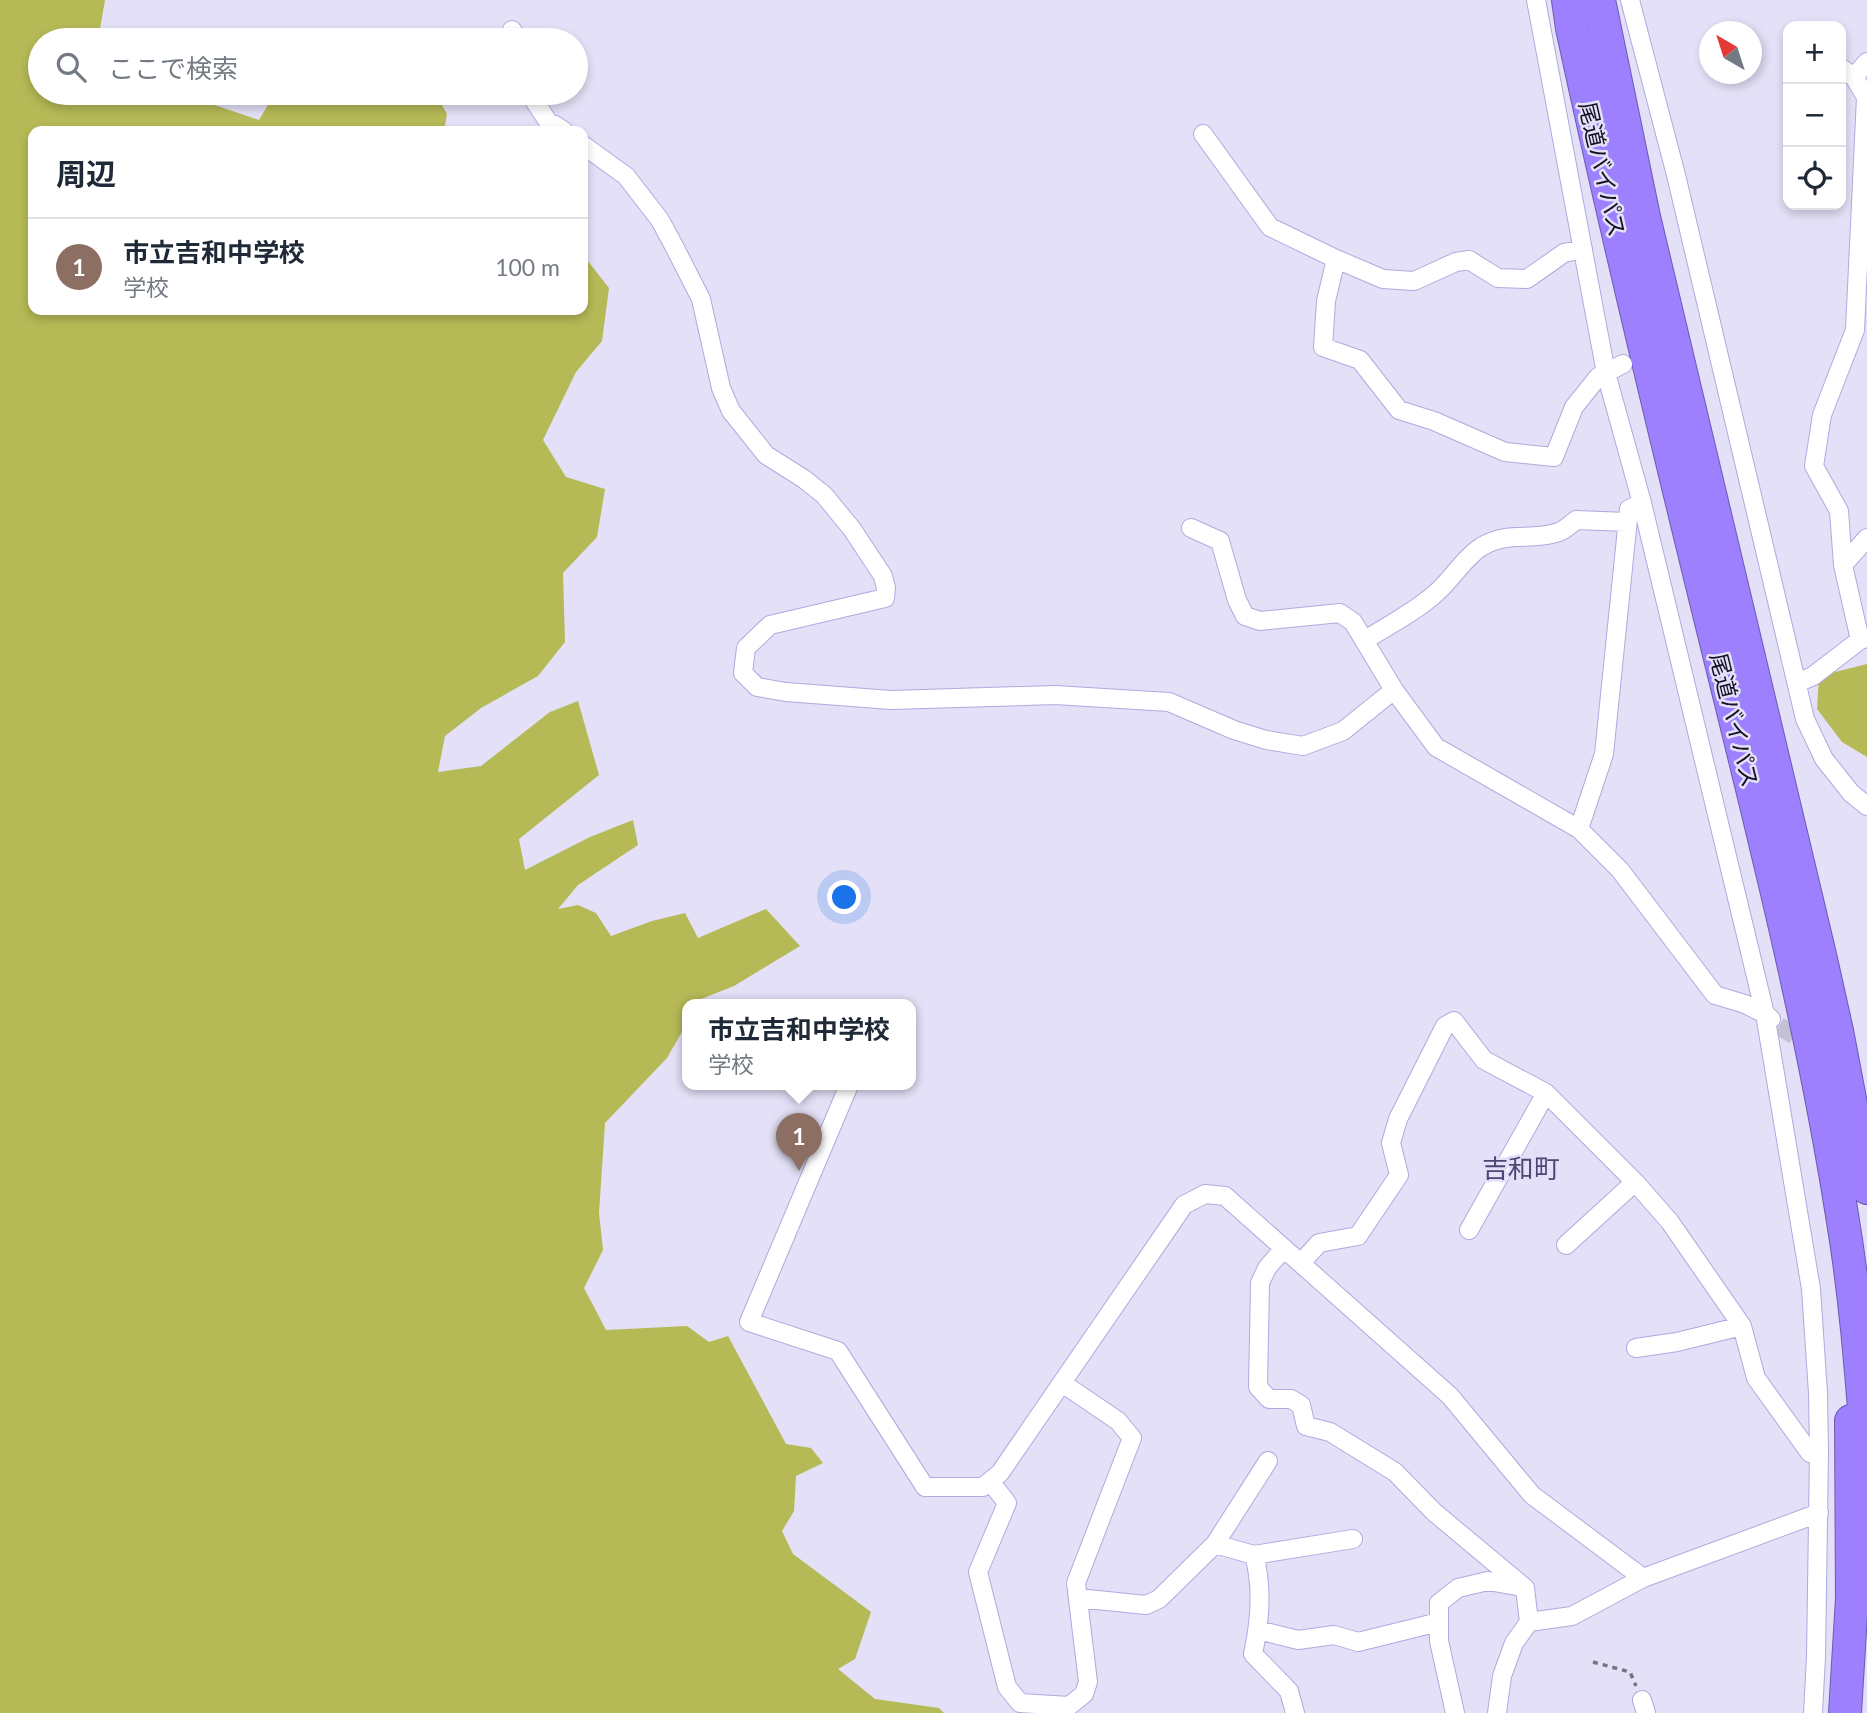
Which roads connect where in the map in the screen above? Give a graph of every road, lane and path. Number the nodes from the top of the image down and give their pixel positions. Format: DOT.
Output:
graph roads {
  1 [pos="1536,0"];
  2 [pos="1568,0"];
  3 [pos="1599,0"];
  4 [pos="1630,0"];
  5 [pos="1867,62"];
  6 [pos="1847,72"];
  7 [pos="537,105"];
  8 [pos="556,126"];
  9 [pos="1203,134"];
  10 [pos="588,149"];
  11 [pos="1583,249"];
  12 [pos="1336,259"];
  13 [pos="1715,340"];
  14 [pos="1697,344"];
  15 [pos="1623,364"];
  16 [pos="1606,373"];
  17 [pos="1642,503"];
  18 [pos="1627,522"];
  19 [pos="1191,528"];
  20 [pos="1867,538"];
  21 [pos="1843,565"];
  22 [pos="1864,639"];
  23 [pos="1365,640"];
  24 [pos="1797,683"];
  25 [pos="1394,690"];
  26 [pos="1867,806"];
  27 [pos="1579,829"];
  28 [pos="1765,1014"];
  29 [pos="1779,1026"];
  30 [pos="847,1090"];
  31 [pos="1546,1093"];
  32 [pos="1855,1123"];
  33 [pos="1867,1176"];
  34 [pos="1635,1182"];
  35 [pos="1867,1188"];
  36 [pos="1469,1230"];
  37 [pos="1566,1245"];
  38 [pos="1284,1248"];
  39 [pos="1301,1263"];
  40 [pos="1851,1272"];
  41 [pos="1742,1326"];
  42 [pos="1636,1348"];
  43 [pos="1062,1383"];
  44 [pos="1867,1447"];
  45 [pos="1819,1452"];
  46 [pos="1268,1461"];
  47 [pos="990,1481"];
  48 [pos="1824,1507"];
  49 [pos="1353,1539"];
  50 [pos="1215,1544"];
  51 [pos="1254,1555"];
  52 [pos="1643,1578"];
  53 [pos="1525,1588"];
  54 [pos="1078,1598"];
  55 [pos="1439,1622"];
  56 [pos="1529,1622"];
  57 [pos="1258,1630"];
  58 [pos="1593,1662"];
  59 [pos="1644,1706"];
  60 [pos="1295,1713"];
  61 [pos="1455,1713"];
  62 [pos="1497,1713"];
  63 [pos="1813,1713"];
  64 [pos="1845,1713"];
  1 -- 11 [label="street"];
  2 -- 40 [label="highway, 尾道バイパス"];
  3 -- 32 [label="highway, 尾道バイパス"];
  4 -- 13 [label="street"];
  5 -- 6 [label="street"];
  6 -- 21 [label="street"];
  7 -- 8 [label="street"];
  9 -- 12 [label="street"];
  10 -- 25 [label="street"];
  11 -- 12 [label="street"];
  11 -- 16 [label="street"];
  12 -- 16 [label="street"];
  13 -- 14 [label="street"];
  13 -- 24 [label="street"];
  15 -- 16 [label="street"];
  16 -- 17 [label="street"];
  17 -- 18 [label="street"];
  17 -- 28 [label="street"];
  18 -- 23 [label="street"];
  18 -- 27 [label="street"];
  19 -- 23 [label="street"];
  20 -- 21 [label="street"];
  21 -- 22 [label="street"];
  22 -- 24 [label="street"];
  23 -- 25 [label="street"];
  24 -- 26 [label="street"];
  25 -- 27 [label="street"];
  27 -- 28 [label="street"];
  28 -- 29 [label="street"];
  28 -- 45 [label="street"];
  30 -- 47 [label="street"];
  31 -- 34 [label="street"];
  31 -- 36 [label="street"];
  31 -- 39 [label="street"];
  32 -- 33 [label="highway"];
  32 -- 35 [label="highway, 尾道バイパス"];
  34 -- 37 [label="street"];
  34 -- 41 [label="street"];
  38 -- 39 [label="street"];
  38 -- 43 [label="street"];
  38 -- 53 [label="street"];
  39 -- 52 [label="street"];
  40 -- 44 [label="highway, 尾道バイパス"];
  40 -- 64 [label="highway"];
  41 -- 42 [label="street"];
  41 -- 45 [label="street"];
  43 -- 47 [label="street"];
  43 -- 54 [label="street"];
  45 -- 48 [label="street"];
  46 -- 50 [label="street"];
  47 -- 54 [label="street"];
  48 -- 52 [label="street"];
  48 -- 63 [label="street"];
  49 -- 51 [label="street"];
  50 -- 51 [label="street"];
  50 -- 54 [label="street"];
  51 -- 57 [label="street"];
  52 -- 56 [label="street"];
  53 -- 55 [label="street"];
  53 -- 56 [label="street"];
  55 -- 57 [label="street"];
  55 -- 61 [label="street"];
  56 -- 62 [label="street"];
  57 -- 60 [label="street"];
  58 -- 59 [label="path"];
}
